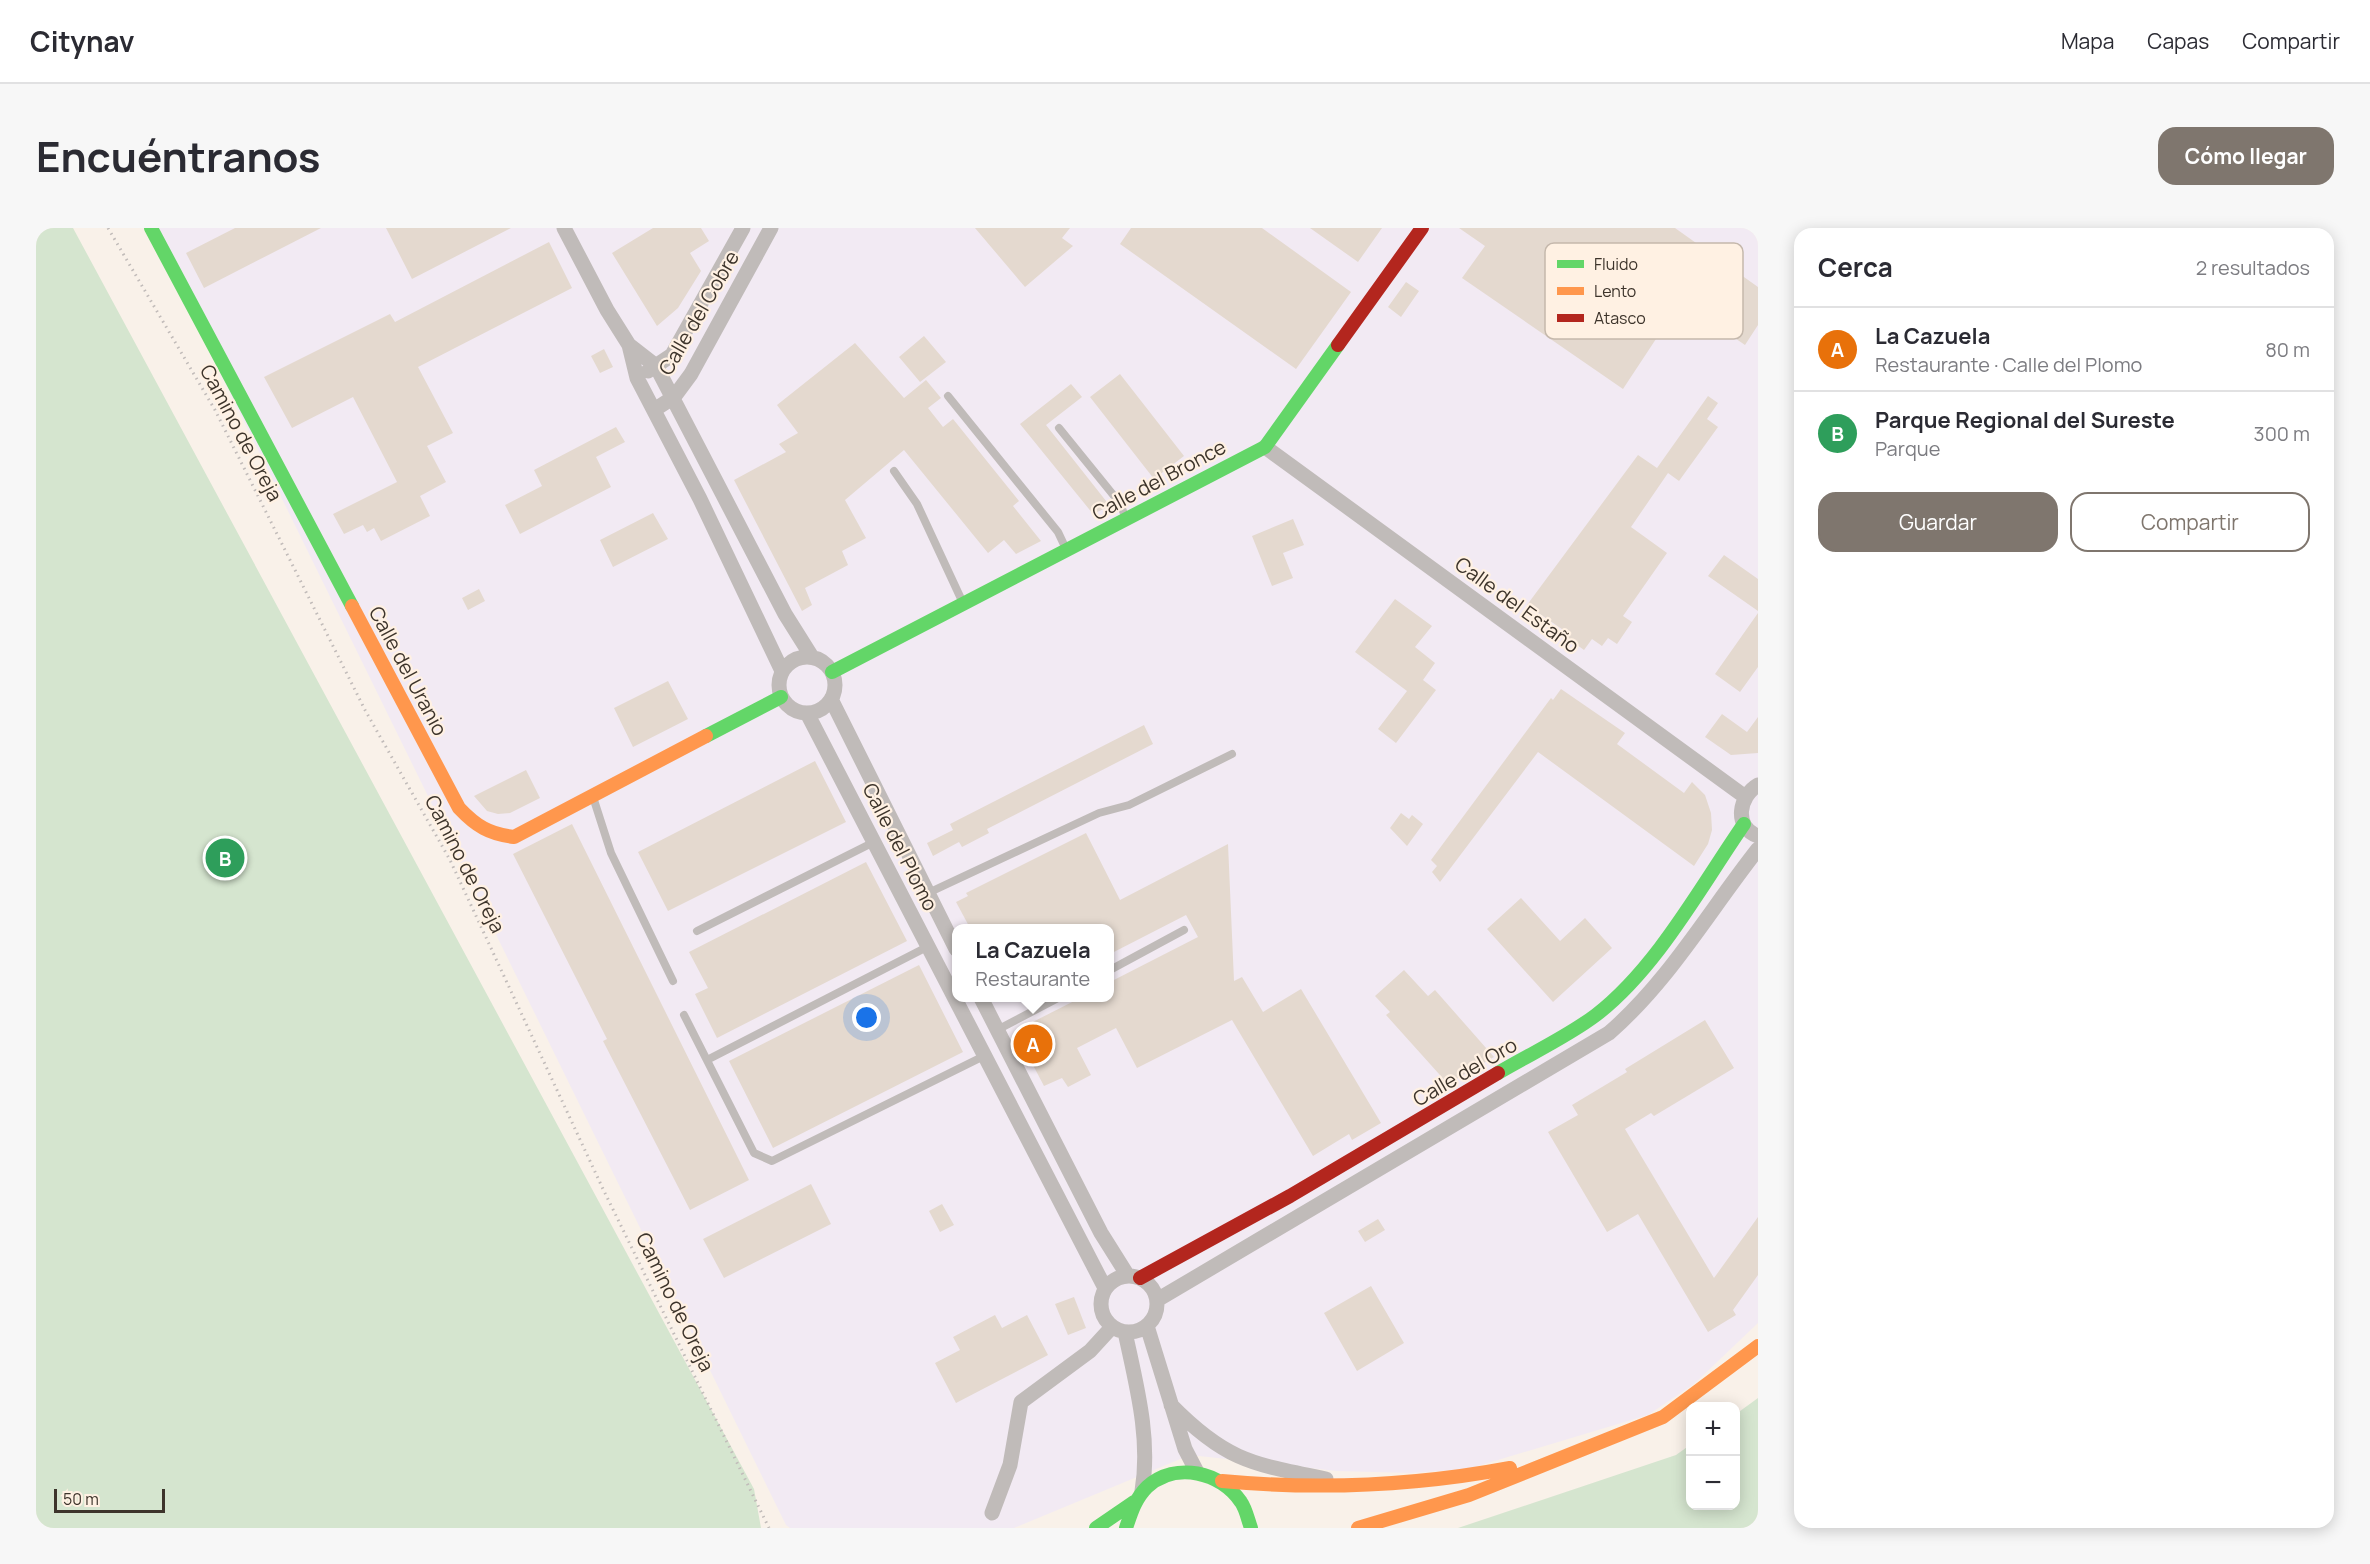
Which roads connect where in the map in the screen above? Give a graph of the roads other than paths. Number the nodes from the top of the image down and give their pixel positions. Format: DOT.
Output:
graph roads {
  1 [pos="151,228"];
  2 [pos="564,228"];
  3 [pos="743,228"];
  4 [pos="771,228"];
  5 [pos="1422,228"];
  6 [pos="629,345"];
  7 [pos="656,366"];
  8 [pos="637,378"];
  9 [pos="948,396"];
  10 [pos="674,398"];
  11 [pos="654,410"];
  12 [pos="1059,428"];
  13 [pos="1265,447"];
  14 [pos="894,471"];
  15 [pos="1127,519"];
  16 [pos="1067,550"];
  17 [pos="964,604"];
  18 [pos="812,657"];
  19 [pos="782,671"];
  20 [pos="832,672"];
  21 [pos="781,697"];
  22 [pos="831,699"];
  23 [pos="807,713"];
  24 [pos="1232,754"];
  25 [pos="1758,785"];
  26 [pos="593,796"];
  27 [pos="1744,796"];
  28 [pos="1744,824"];
  29 [pos="1758,836"];
  30 [pos="874,842"];
  31 [pos="1758,849"];
  32 [pos="928,893"];
  33 [pos="1184,930"];
  34 [pos="697,931"];
  35 [pos="952,939"];
  36 [pos="927,947"];
  37 [pos="1114,968"];
  38 [pos="672,981"];
  39 [pos="952,995"];
  40 [pos="956,1002"];
  41 [pos="983,1002"];
  42 [pos="1050,1002"];
  43 [pos="684,1015"];
  44 [pos="997,1030"];
  45 [pos="984,1056"];
  46 [pos="707,1060"];
  47 [pos="1134,1277"];
  48 [pos="1106,1288"];
  49 [pos="1157,1300"];
  50 [pos="1147,1326"];
  51 [pos="1118,1329"];
  52 [pos="1758,1346"];
  53 [pos="1171,1405"];
  54 [pos="1578,1452"];
  55 [pos="1197,1472"];
  56 [pos="1222,1480"];
  57 [pos="1359,1486"];
  58 [pos="1138,1497"];
  59 [pos="993,1513"];
  60 [pos="1096,1528"];
  61 [pos="1126,1528"];
  62 [pos="1251,1528"];
  63 [pos="1358,1528"];
  1 -- 26 [label="street, Calle del Uranio"];
  2 -- 6 [label="street"];
  3 -- 7 [label="street, Calle del Cobre"];
  4 -- 10 [label="street, Calle del Cobre"];
  5 -- 13 [label="street, Calle del Bronce"];
  6 -- 7 [label="street"];
  6 -- 8 [label="street"];
  7 -- 8 [label="street, Calle del Cobre"];
  7 -- 10 [label="street"];
  8 -- 11 [label="street"];
  9 -- 16 [label="lane"];
  10 -- 11 [label="street, Calle del Cobre"];
  10 -- 18 [label="street"];
  11 -- 19 [label="street"];
  12 -- 15 [label="lane"];
  13 -- 15 [label="street, Calle del Bronce"];
  13 -- 27 [label="street, Calle del Estaño"];
  14 -- 17 [label="lane"];
  15 -- 16 [label="street, Calle del Bronce"];
  16 -- 17 [label="street, Calle del Bronce"];
  17 -- 20 [label="street, Calle del Bronce"];
  18 -- 19 [label="street"];
  18 -- 20 [label="street"];
  19 -- 21 [label="street"];
  20 -- 22 [label="street"];
  21 -- 23 [label="street"];
  21 -- 26 [label="street, Calle del Uranio"];
  22 -- 23 [label="street"];
  22 -- 32 [label="street, Calle del Plomo"];
  23 -- 30 [label="street, Calle del Plomo"];
  24 -- 32 [label="lane"];
  25 -- 27 [label="street"];
  26 -- 38 [label="lane"];
  27 -- 28 [label="street"];
  28 -- 29 [label="street"];
  28 -- 47 [label="street, Calle del Oro"];
  30 -- 34 [label="lane"];
  30 -- 36 [label="street, Calle del Plomo"];
  31 -- 49 [label="street"];
  32 -- 35 [label="street, Calle del Plomo"];
  33 -- 37 [label="lane"];
  36 -- 39 [label="street, Calle del Plomo"];
  36 -- 46 [label="lane"];
  40 -- 45 [label="street, Calle del Plomo"];
  41 -- 44 [label="street"];
  42 -- 44 [label="lane"];
  43 -- 46 [label="lane"];
  44 -- 47 [label="street"];
  45 -- 46 [label="lane"];
  45 -- 48 [label="street, Calle del Plomo"];
  47 -- 48 [label="street"];
  47 -- 49 [label="street"];
  48 -- 51 [label="street"];
  49 -- 50 [label="street"];
  50 -- 51 [label="street"];
  50 -- 53 [label="street"];
  51 -- 58 [label="street"];
  51 -- 59 [label="street"];
  52 -- 54 [label="street"];
  53 -- 55 [label="street"];
  53 -- 57 [label="street"];
  54 -- 57 [label="street"];
  54 -- 63 [label="street"];
  55 -- 56 [label="street"];
  55 -- 58 [label="street"];
  56 -- 57 [label="street"];
  56 -- 62 [label="street"];
  58 -- 60 [label="street"];
  58 -- 61 [label="street"];
}
